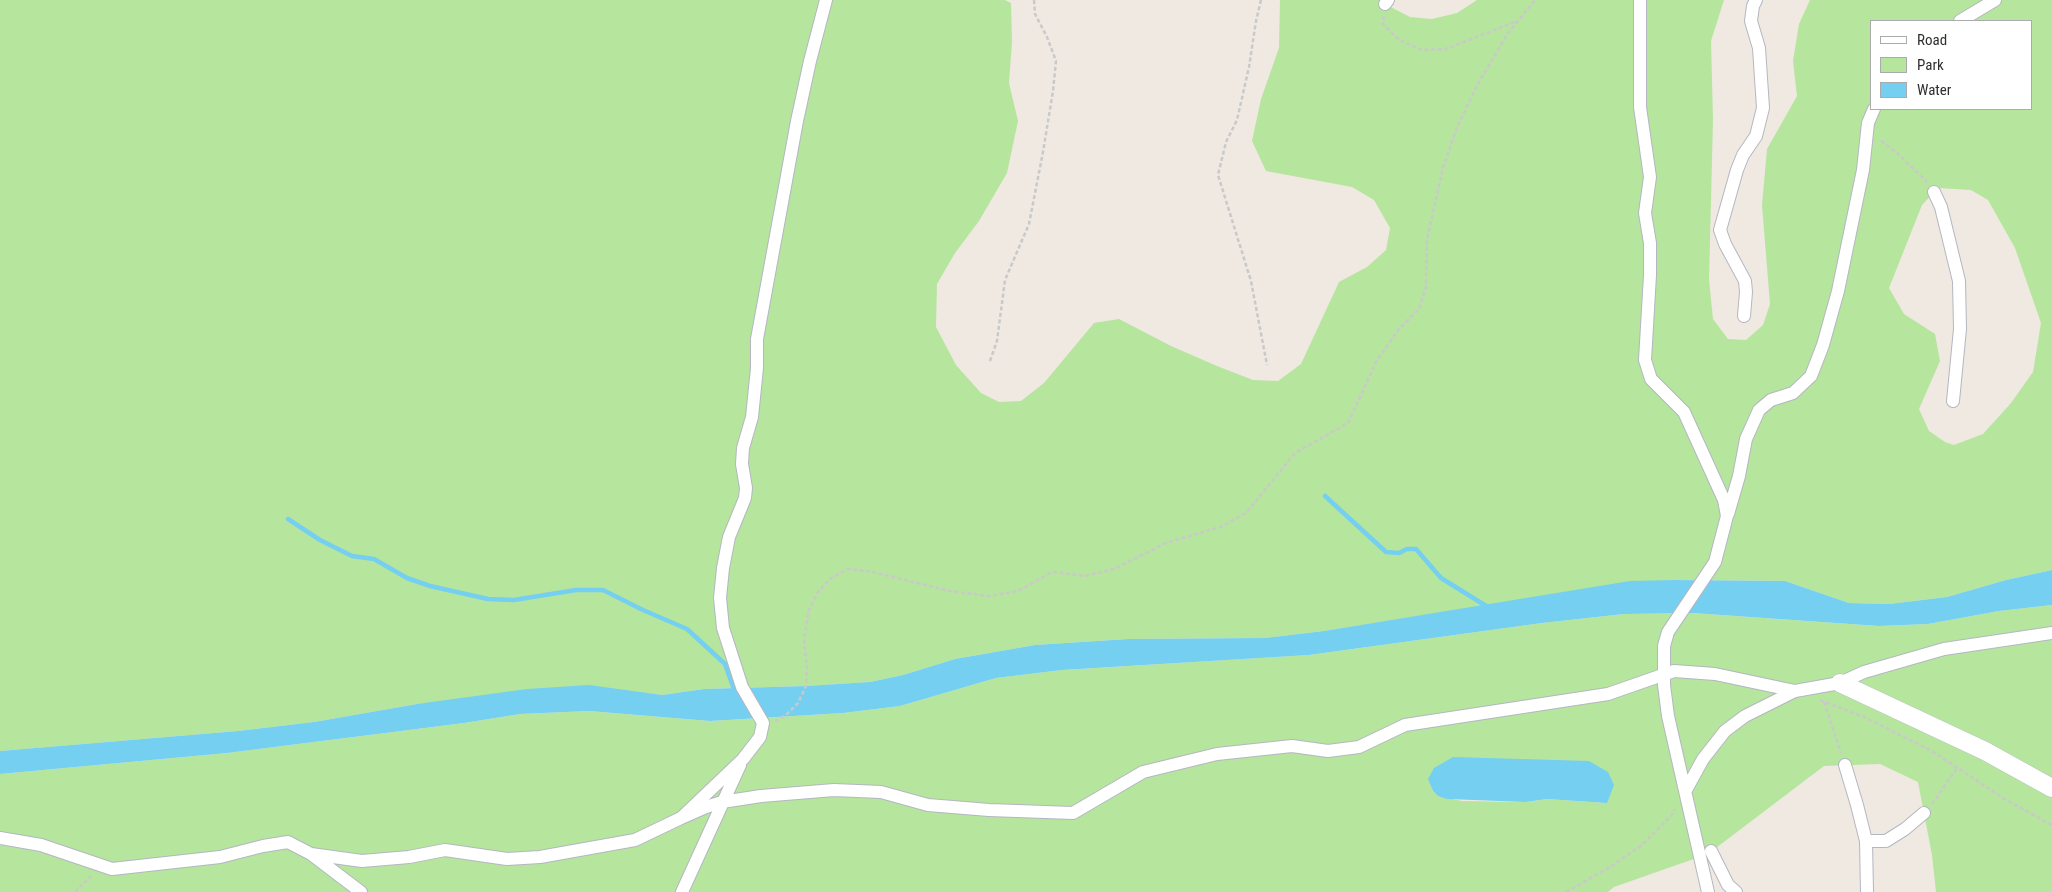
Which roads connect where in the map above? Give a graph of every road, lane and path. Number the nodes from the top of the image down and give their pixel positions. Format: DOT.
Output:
graph roads {
  1 [pos="821,0"];
  2 [pos="826,0"];
  3 [pos="1034,0"];
  4 [pos="1261,0"];
  5 [pos="1534,0"];
  6 [pos="1640,0"];
  7 [pos="1756,0"];
  8 [pos="1994,0"];
  9 [pos="1386,2"];
  10 [pos="821,19"];
  11 [pos="1962,20"];
  12 [pos="1517,21"];
  13 [pos="1874,110"];
  14 [pos="1867,131"];
  15 [pos="1934,192"];
  16 [pos="1744,316"];
  17 [pos="990,361"];
  18 [pos="1267,364"];
  19 [pos="1953,401"];
  20 [pos="1727,516"];
  21 [pos="2052,633"];
  22 [pos="1664,675"];
  23 [pos="1840,682"];
  24 [pos="1795,691"];
  25 [pos="1824,702"];
  26 [pos="762,722"];
  27 [pos="743,759"];
  28 [pos="1845,766"];
  29 [pos="1957,768"];
  30 [pos="2052,788"];
  31 [pos="1686,790"];
  32 [pos="722,802"];
  33 [pos="1924,813"];
  34 [pos="681,818"];
  35 [pos="2052,825"];
  36 [pos="0,838"];
  37 [pos="1866,841"];
  38 [pos="1711,851"];
  39 [pos="311,854"];
  40 [pos="103,867"];
  41 [pos="1707,891"];
  42 [pos="75,892"];
  43 [pos="361,892"];
  44 [pos="682,892"];
  45 [pos="1566,892"];
  46 [pos="1736,892"];
  47 [pos="1867,892"];
  1 -- 10 [label="street"];
  2 -- 10 [label="street"];
  3 -- 17 [label="path"];
  4 -- 18 [label="path"];
  5 -- 12 [label="path"];
  6 -- 20 [label="street"];
  7 -- 16 [label="street"];
  8 -- 11 [label="street"];
  9 -- 12 [label="path"];
  10 -- 26 [label="street"];
  12 -- 26 [label="path"];
  13 -- 14 [label="street"];
  14 -- 15 [label="path"];
  14 -- 20 [label="street"];
  15 -- 19 [label="street"];
  20 -- 22 [label="street"];
  21 -- 23 [label="street"];
  22 -- 24 [label="street"];
  22 -- 31 [label="street"];
  22 -- 32 [label="street"];
  23 -- 24 [label="street"];
  23 -- 30 [label="main road"];
  24 -- 25 [label="path"];
  24 -- 31 [label="street"];
  25 -- 28 [label="path"];
  25 -- 29 [label="path"];
  26 -- 27 [label="street"];
  27 -- 32 [label="street"];
  27 -- 34 [label="street"];
  28 -- 37 [label="street"];
  29 -- 33 [label="path"];
  29 -- 35 [label="path"];
  31 -- 41 [label="street"];
  31 -- 45 [label="path"];
  32 -- 34 [label="street"];
  32 -- 44 [label="street"];
  33 -- 37 [label="street"];
  34 -- 39 [label="street"];
  36 -- 40 [label="street"];
  37 -- 47 [label="street"];
  38 -- 46 [label="street"];
  39 -- 40 [label="street"];
  39 -- 43 [label="street"];
  40 -- 42 [label="path"];
}
